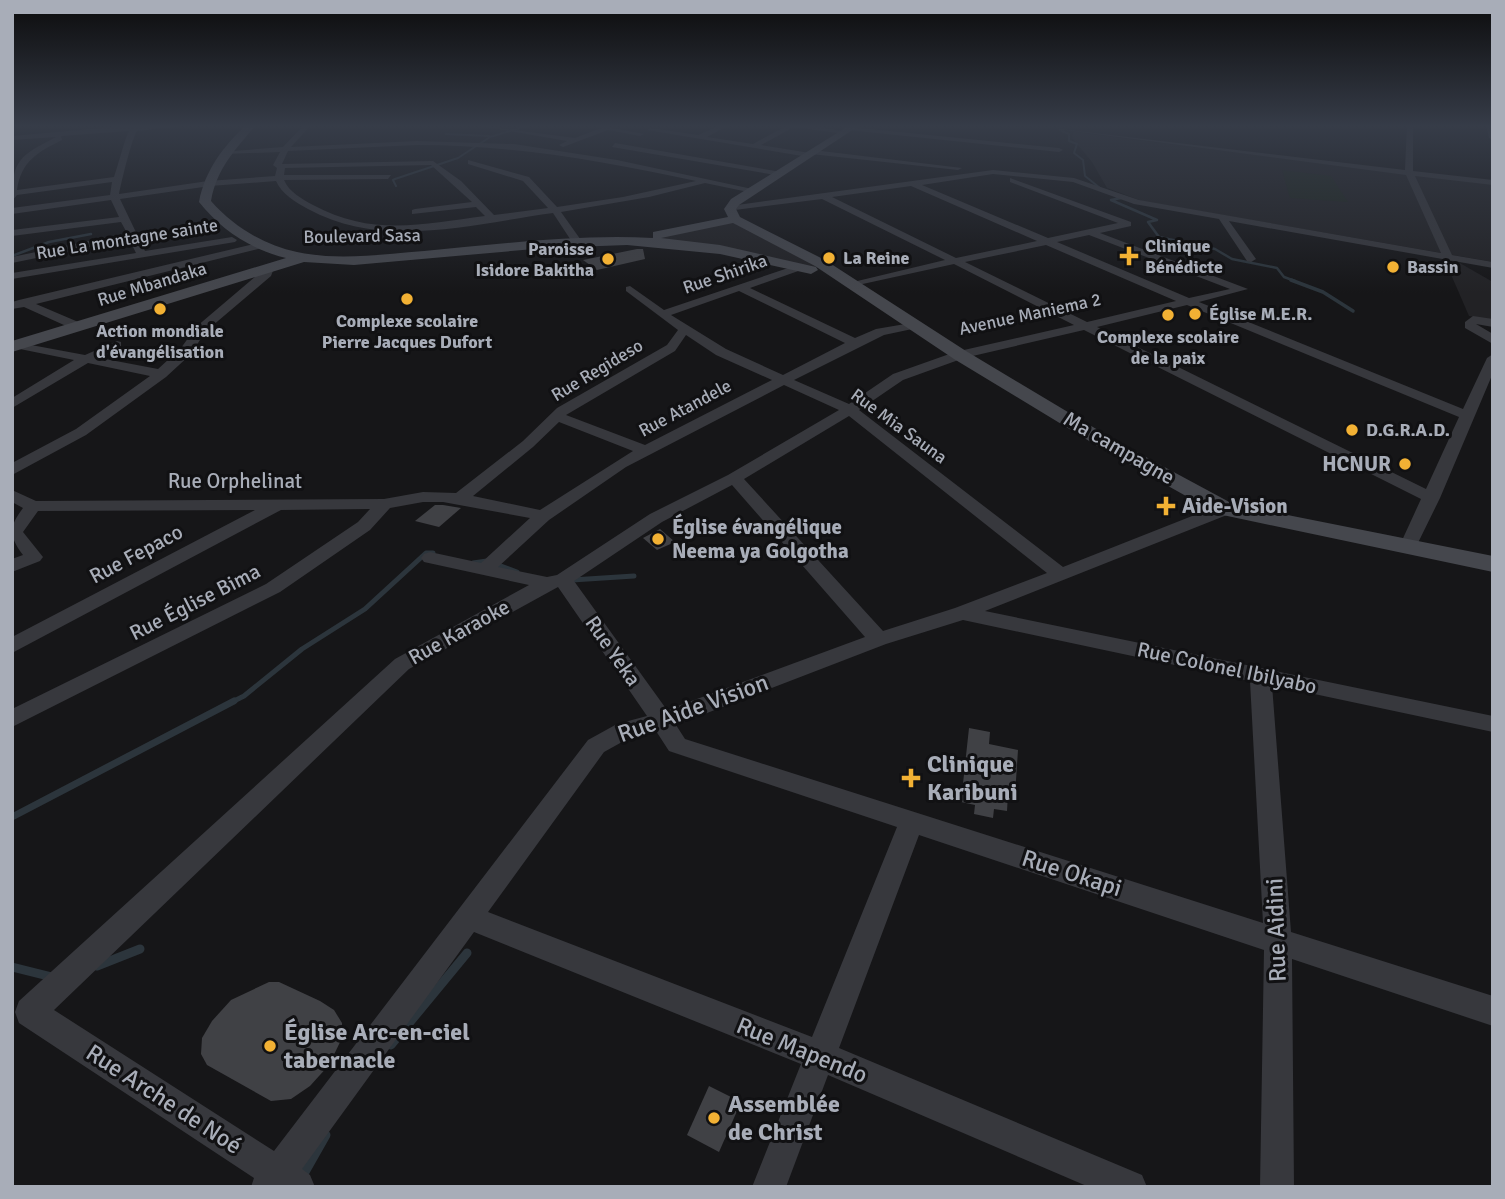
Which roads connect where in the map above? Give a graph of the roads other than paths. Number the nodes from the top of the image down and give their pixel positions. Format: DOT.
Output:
graph roads {
  1 [pos="104,181"];
  2 [pos="117,181"];
  3 [pos="208,181"];
  4 [pos="244,181"];
  5 [pos="281,181"];
  6 [pos="453,181"];
  7 [pos="528,181"];
  8 [pos="706,181"];
  9 [pos="768,181"];
  10 [pos="880,181"];
  11 [pos="925,181"];
  12 [pos="1014,181"];
  13 [pos="1077,181"];
  14 [pos="1413,181"];
  15 [pos="912,183"];
  16 [pos="207,184"];
  17 [pos="869,189"];
  18 [pos="753,190"];
  19 [pos="12,195"];
  20 [pos="114,197"];
  21 [pos="825,197"];
  22 [pos="478,204"];
  23 [pos="35,208"];
  24 [pos="12,211"];
  25 [pos="556,211"];
  26 [pos="415,212"];
  27 [pos="732,214"];
  28 [pos="1221,216"];
  29 [pos="492,218"];
  30 [pos="124,219"];
  31 [pos="29,230"];
  32 [pos="12,233"];
  33 [pos="1093,233"];
  34 [pos="132,235"];
  35 [pos="247,237"];
  36 [pos="629,241"];
  37 [pos="1049,242"];
  38 [pos="578,243"];
  39 [pos="262,245"];
  40 [pos="142,255"];
  41 [pos="1448,257"];
  42 [pos="302,258"];
  43 [pos="1251,259"];
  44 [pos="12,260"];
  45 [pos="1465,260"];
  46 [pos="955,261"];
  47 [pos="1493,265"];
  48 [pos="800,267"];
  49 [pos="269,268"];
  50 [pos="12,276"];
  51 [pos="1493,278"];
  52 [pos="847,281"];
  53 [pos="741,288"];
  54 [pos="630,289"];
  55 [pos="12,298"];
  56 [pos="1186,301"];
  57 [pos="19,304"];
  58 [pos="662,314"];
  59 [pos="1493,323"];
  60 [pos="1084,324"];
  61 [pos="913,325"];
  62 [pos="79,327"];
  63 [pos="686,327"];
  64 [pos="1493,341"];
  65 [pos="855,342"];
  66 [pos="117,345"];
  67 [pos="15,346"];
  68 [pos="960,355"];
  69 [pos="1493,358"];
  70 [pos="84,360"];
  71 [pos="161,374"];
  72 [pos="781,379"];
  73 [pos="12,404"];
  74 [pos="850,410"];
  75 [pos="557,416"];
  76 [pos="1468,416"];
  77 [pos="647,451"];
  78 [pos="12,470"];
  79 [pos="734,478"];
  80 [pos="12,495"];
  81 [pos="460,498"];
  82 [pos="1432,498"];
  83 [pos="281,503"];
  84 [pos="384,504"];
  85 [pos="33,506"];
  86 [pos="1226,509"];
  87 [pos="543,516"];
  88 [pos="1408,547"];
  89 [pos="430,558"];
  90 [pos="1493,564"];
  91 [pos="489,565"];
  92 [pos="12,566"];
  93 [pos="1059,573"];
  94 [pos="555,582"];
  95 [pos="962,612"];
  96 [pos="879,639"];
  97 [pos="12,646"];
  98 [pos="1260,674"];
  99 [pos="12,719"];
  100 [pos="662,721"];
  101 [pos="1493,724"];
  102 [pos="912,821"];
  103 [pos="471,918"];
  104 [pos="1278,939"];
  105 [pos="1493,1011"];
  106 [pos="30,1012"];
  107 [pos="820,1056"];
  108 [pos="281,1182"];
  109 [pos="769,1187"];
  110 [pos="1130,1187"];
  111 [pos="1277,1187"];
  1 -- 19 [label="street"];
  2 -- 20 [label="street"];
  3 -- 16 [label="street"];
  4 -- 16 [label="street"];
  5 -- 29 [label="street"];
  6 -- 22 [label="street"];
  7 -- 25 [label="street"];
  8 -- 18 [label="street"];
  8 -- 25 [label="street"];
  9 -- 18 [label="street"];
  10 -- 17 [label="street"];
  11 -- 15 [label="street"];
  12 -- 33 [label="street"];
  13 -- 28 [label="street"];
  14 -- 41 [label="street"];
  15 -- 17 [label="street"];
  15 -- 37 [label="street"];
  16 -- 20 [label="street"];
  16 -- 35 [label="street, Boulevard Sasa"];
  17 -- 21 [label="street"];
  18 -- 27 [label="street"];
  20 -- 23 [label="street"];
  20 -- 30 [label="street"];
  21 -- 27 [label="street"];
  21 -- 46 [label="street"];
  22 -- 26 [label="street"];
  22 -- 29 [label="street"];
  23 -- 24 [label="street"];
  23 -- 31 [label="street"];
  25 -- 29 [label="street"];
  25 -- 38 [label="street"];
  27 -- 36 [label="street, Boulevard Sasa"];
  27 -- 52 [label="street, Avenue Maniema 2"];
  28 -- 41 [label="street"];
  28 -- 43 [label="street"];
  30 -- 31 [label="street"];
  30 -- 34 [label="street"];
  31 -- 32 [label="street"];
  33 -- 37 [label="street"];
  33 -- 56 [label="street, Avenue Maniema 2"];
  34 -- 40 [label="street"];
  34 -- 44 [label="street"];
  35 -- 39 [label="street, Boulevard Sasa"];
  35 -- 40 [label="street, Rue La montagne sainte"];
  36 -- 38 [label="street, Boulevard Sasa"];
  36 -- 48 [label="street, Boulevard Sasa"];
  37 -- 46 [label="street"];
  37 -- 56 [label="street"];
  38 -- 42 [label="street, Boulevard Sasa"];
  39 -- 42 [label="street, Boulevard Sasa"];
  39 -- 57 [label="street"];
  40 -- 50 [label="street, Rue La montagne sainte"];
  41 -- 45 [label="street"];
  42 -- 49 [label="street, Rue Mbandaka"];
  45 -- 47 [label="street"];
  45 -- 51 [label="street"];
  46 -- 52 [label="street"];
  46 -- 60 [label="street"];
  48 -- 52 [label="street, Boulevard Sasa"];
  48 -- 53 [label="street, Rue Shirika"];
  49 -- 62 [label="street, Rue Mbandaka"];
  49 -- 71 [label="street"];
  52 -- 61 [label="street, Avenue Maniema 2"];
  53 -- 58 [label="street, Rue Shirika"];
  53 -- 65 [label="street"];
  54 -- 58 [label="street, Rue Mia Sauna"];
  55 -- 57 [label="street"];
  56 -- 60 [label="street, Avenue Maniema 2"];
  56 -- 76 [label="street"];
  57 -- 62 [label="street"];
  58 -- 63 [label="street, Rue Mia Sauna"];
  59 -- 64 [label="street"];
  60 -- 68 [label="street, Avenue Maniema 2"];
  60 -- 82 [label="street"];
  61 -- 65 [label="street, Rue Atandele"];
  61 -- 68 [label="street, Avenue Maniema 2"];
  62 -- 67 [label="street, Rue Mbandaka"];
  63 -- 72 [label="street, Rue Mia Sauna"];
  63 -- 75 [label="street, Rue Regideso"];
  65 -- 72 [label="street, Rue Atandele"];
  66 -- 70 [label="street"];
  67 -- 70 [label="street"];
  68 -- 74 [label="street, Rue Karaoke"];
  68 -- 86 [label="street, Ma campagne"];
  69 -- 76 [label="street"];
  70 -- 71 [label="street"];
  70 -- 73 [label="street"];
  71 -- 78 [label="street"];
  72 -- 74 [label="street, Rue Mia Sauna"];
  72 -- 77 [label="street, Rue Atandele"];
  74 -- 79 [label="street, Rue Karaoke"];
  74 -- 93 [label="street, Rue Mia Sauna"];
  75 -- 77 [label="street"];
  75 -- 81 [label="street, Rue Regideso"];
  76 -- 82 [label="street"];
  77 -- 87 [label="street, Rue Atandele"];
  79 -- 94 [label="street, Rue Karaoke"];
  79 -- 96 [label="street"];
  80 -- 85 [label="street, Rue Orphelinat"];
  81 -- 84 [label="street, Rue Orphelinat"];
  81 -- 87 [label="street, Rue Orphelinat"];
  82 -- 88 [label="street"];
  83 -- 84 [label="street, Rue Orphelinat"];
  83 -- 85 [label="street, Rue Orphelinat"];
  83 -- 97 [label="street, Rue Fepaco"];
  84 -- 99 [label="street, Rue Église Bima"];
  85 -- 92 [label="street"];
  86 -- 88 [label="street, Ma campagne"];
  86 -- 93 [label="street, Rue Aide Vision"];
  87 -- 91 [label="street, Rue Atandele"];
  88 -- 90 [label="street, Ma campagne"];
  89 -- 91 [label="street"];
  91 -- 94 [label="street"];
  93 -- 95 [label="street, Rue Aide Vision"];
  94 -- 100 [label="street, Rue Yeka"];
  94 -- 106 [label="street, Rue Karaoke"];
  95 -- 96 [label="street, Rue Aide Vision"];
  95 -- 98 [label="street, Rue Colonel Ibilyabo"];
  96 -- 100 [label="street, Rue Aide Vision"];
  98 -- 101 [label="street, Rue Colonel Ibilyabo"];
  98 -- 104 [label="street, Rue Aidini"];
  100 -- 102 [label="street, Rue Okapi"];
  100 -- 103 [label="street, Rue Aide Vision"];
  102 -- 104 [label="street, Rue Okapi"];
  102 -- 107 [label="street"];
  103 -- 107 [label="street, Rue Mapendo"];
  103 -- 108 [label="street, Rue Aide Vision"];
  104 -- 105 [label="street, Rue Okapi"];
  104 -- 111 [label="street, Rue Aidini"];
  106 -- 108 [label="street, Rue Arche de Noé"];
  107 -- 109 [label="street"];
  107 -- 110 [label="street, Rue Mapendo"];
}
